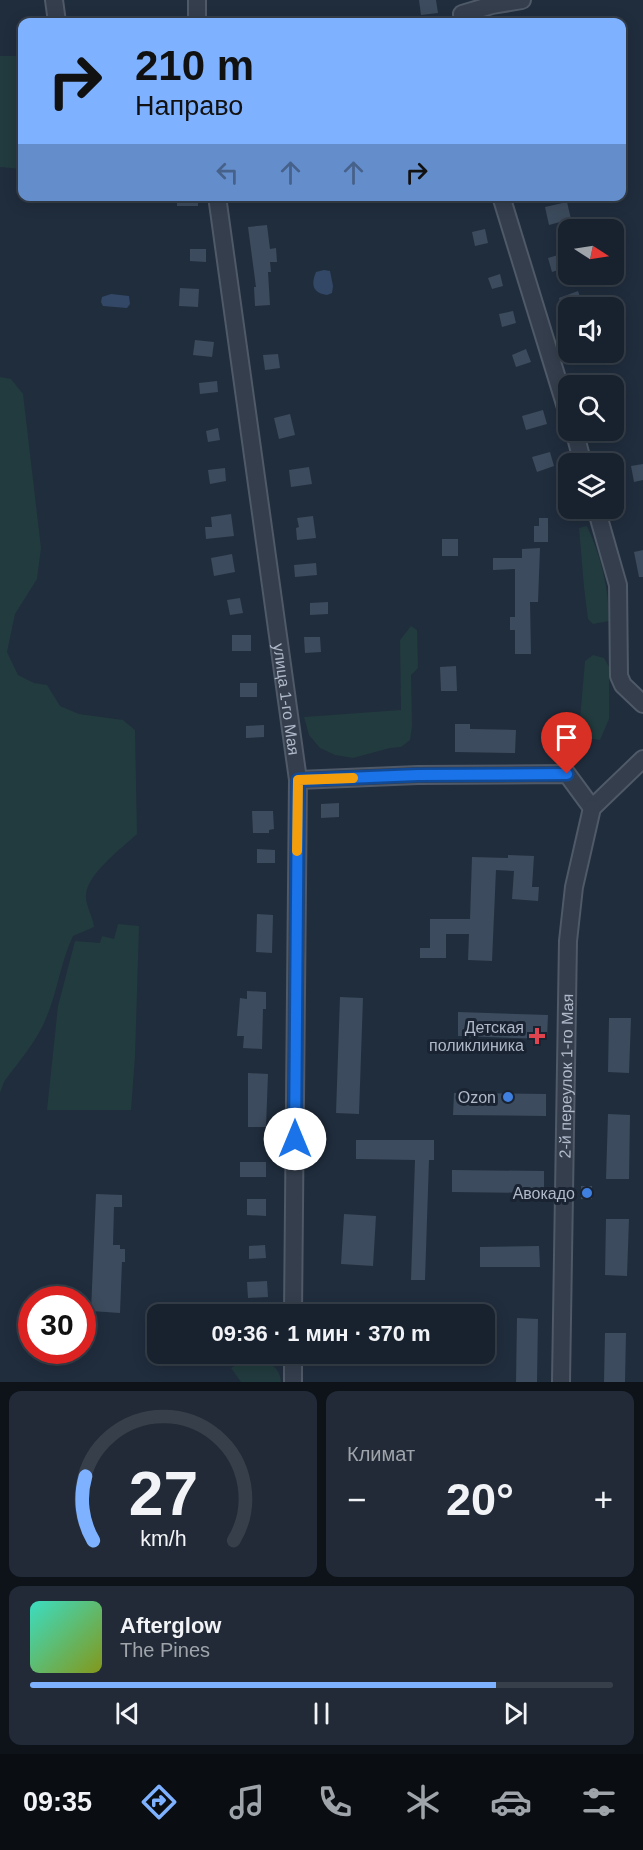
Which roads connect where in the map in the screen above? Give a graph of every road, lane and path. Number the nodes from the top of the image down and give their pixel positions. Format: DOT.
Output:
graph roads {
  1 [pos="54,0"];
  2 [pos="197,0"];
  3 [pos="522,0"];
  4 [pos="461,12"];
  5 [pos="56,18"];
  6 [pos="197,18"];
  7 [pos="218,201"];
  8 [pos="503,201"];
  9 [pos="558,381"];
  10 [pos="599,519"];
  11 [pos="643,704"];
  12 [pos="643,759"];
  13 [pos="298,780"];
  14 [pos="592,808"];
  15 [pos="293,1304"];
  16 [pos="293,1364"];
  17 [pos="292,1382"];
  18 [pos="561,1382"];
  1 -- 5 [label="street"];
  2 -- 6 [label="street"];
  3 -- 4 [label="street"];
  7 -- 13 [label="street, улица 1-го Мая"];
  8 -- 9 [label="street"];
  10 -- 11 [label="street"];
  12 -- 14 [label="street"];
  13 -- 14 [label="street"];
  13 -- 15 [label="street, улица 1-го Мая"];
  14 -- 18 [label="street, 2-й переулок 1-го Мая"];
  16 -- 17 [label="street"];
}
